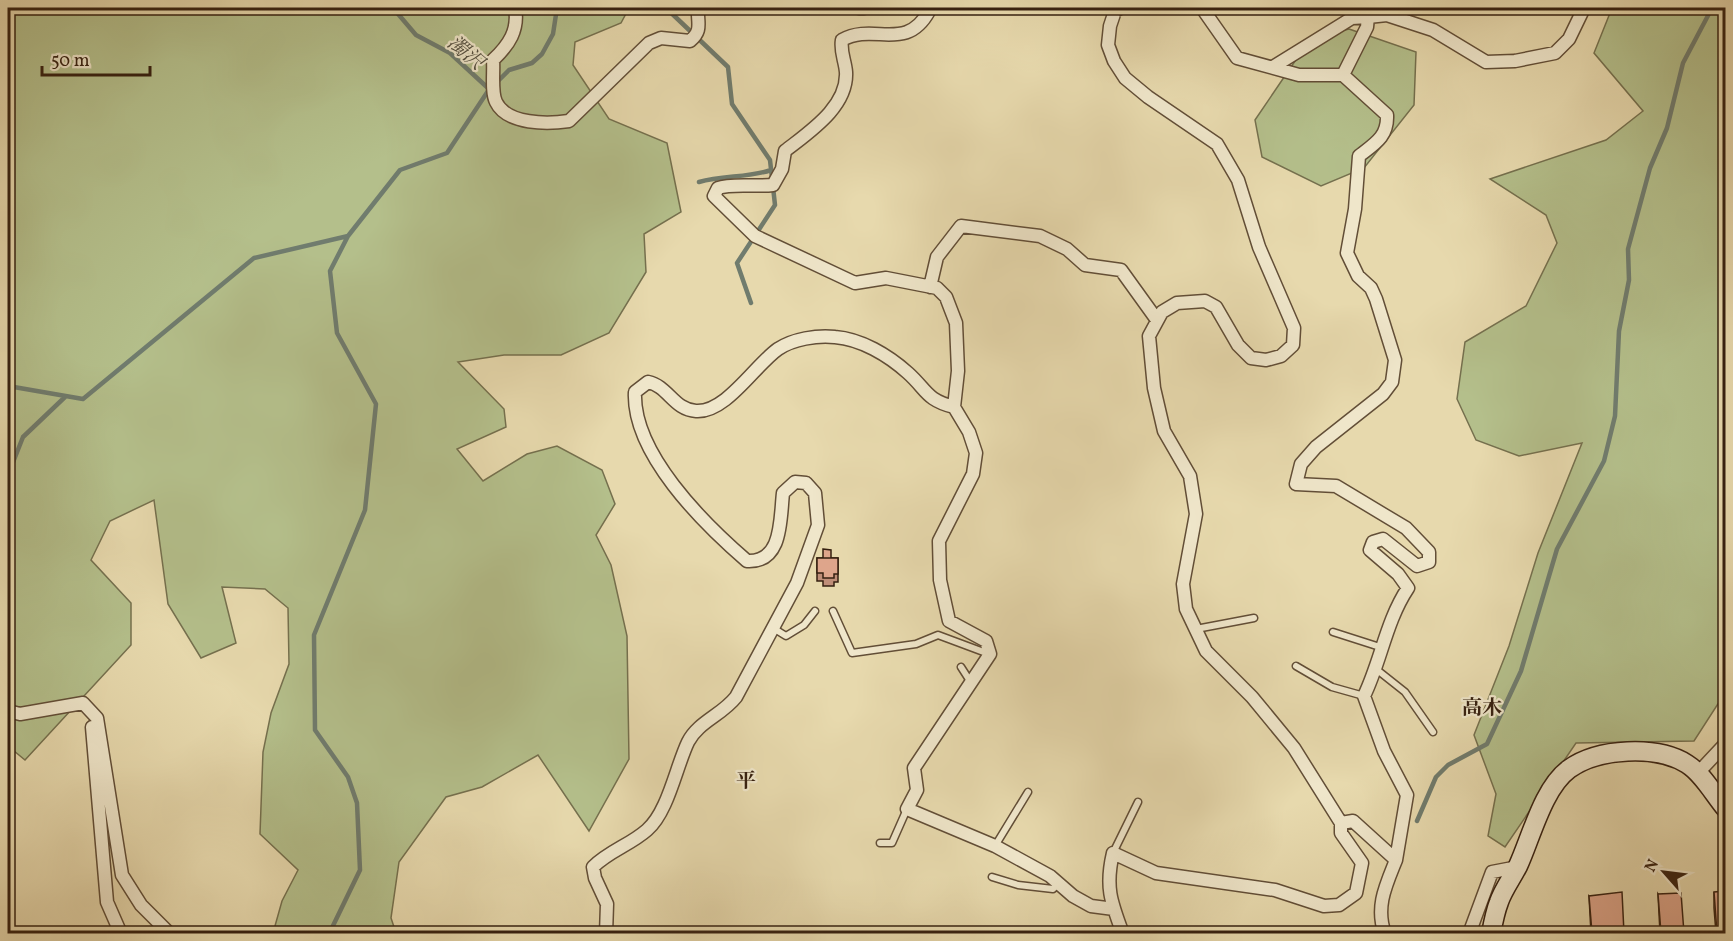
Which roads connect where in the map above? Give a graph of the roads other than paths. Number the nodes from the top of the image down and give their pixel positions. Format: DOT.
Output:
graph roads {
  1 [pos="515,8"];
  2 [pos="698,8"];
  3 [pos="859,8"];
  4 [pos="864,8"];
  5 [pos="927,8"];
  6 [pos="1120,8"];
  7 [pos="1202,8"];
  8 [pos="1584,8"];
  9 [pos="1368,18"];
  10 [pos="1273,67"];
  11 [pos="1343,75"];
  12 [pos="930,287"];
  13 [pos="1157,320"];
  14 [pos="954,407"];
  15 [pos="815,611"];
  16 [pos="833,611"];
  17 [pos="1254,618"];
  18 [pos="773,628"];
  19 [pos="1194,629"];
  20 [pos="1333,632"];
  21 [pos="1383,648"];
  22 [pos="990,654"];
  23 [pos="1296,666"];
  24 [pos="961,667"];
  25 [pos="1376,669"];
  26 [pos="969,687"];
  27 [pos="1364,696"];
  28 [pos="8,711"];
  29 [pos="91,711"];
  30 [pos="1433,732"];
  31 [pos="1725,743"];
  32 [pos="1698,773"];
  33 [pos="1028,792"];
  34 [pos="1138,802"];
  35 [pos="907,809"];
  36 [pos="1725,810"];
  37 [pos="1341,823"];
  38 [pos="880,843"];
  39 [pos="995,846"];
  40 [pos="1113,853"];
  41 [pos="1396,860"];
  42 [pos="1518,867"];
  43 [pos="992,877"];
  44 [pos="1059,884"];
  45 [pos="1114,909"];
  46 [pos="121,933"];
  47 [pos="170,933"];
  48 [pos="606,933"];
  49 [pos="1123,933"];
  50 [pos="1385,933"];
  51 [pos="1469,933"];
  52 [pos="1491,933"];
  1 -- 2 [label="street"];
  3 -- 4 [label="street"];
  5 -- 12 [label="street"];
  6 -- 13 [label="street"];
  7 -- 10 [label="street"];
  8 -- 9 [label="street"];
  9 -- 10 [label="street"];
  9 -- 11 [label="street"];
  10 -- 11 [label="street"];
  11 -- 21 [label="street"];
  12 -- 13 [label="street"];
  12 -- 14 [label="street"];
  13 -- 19 [label="street"];
  14 -- 18 [label="street"];
  14 -- 22 [label="street"];
  15 -- 18 [label="lane"];
  16 -- 22 [label="lane"];
  17 -- 19 [label="lane"];
  18 -- 48 [label="street"];
  19 -- 37 [label="street"];
  20 -- 21 [label="lane"];
  21 -- 25 [label="street"];
  22 -- 26 [label="street"];
  23 -- 27 [label="lane"];
  24 -- 26 [label="lane"];
  25 -- 27 [label="street"];
  25 -- 30 [label="lane"];
  26 -- 35 [label="street"];
  27 -- 41 [label="street"];
  28 -- 29 [label="street"];
  29 -- 46 [label="street"];
  29 -- 47 [label="street"];
  31 -- 32 [label="street"];
  32 -- 36 [label="main road"];
  32 -- 42 [label="main road"];
  33 -- 39 [label="lane"];
  34 -- 40 [label="lane"];
  35 -- 38 [label="lane"];
  35 -- 39 [label="street"];
  37 -- 40 [label="street"];
  37 -- 41 [label="street"];
  39 -- 44 [label="street"];
  40 -- 45 [label="street"];
  41 -- 50 [label="street"];
  42 -- 51 [label="street"];
  42 -- 52 [label="main road"];
  43 -- 44 [label="lane"];
  44 -- 45 [label="street"];
  45 -- 49 [label="street"];
}
